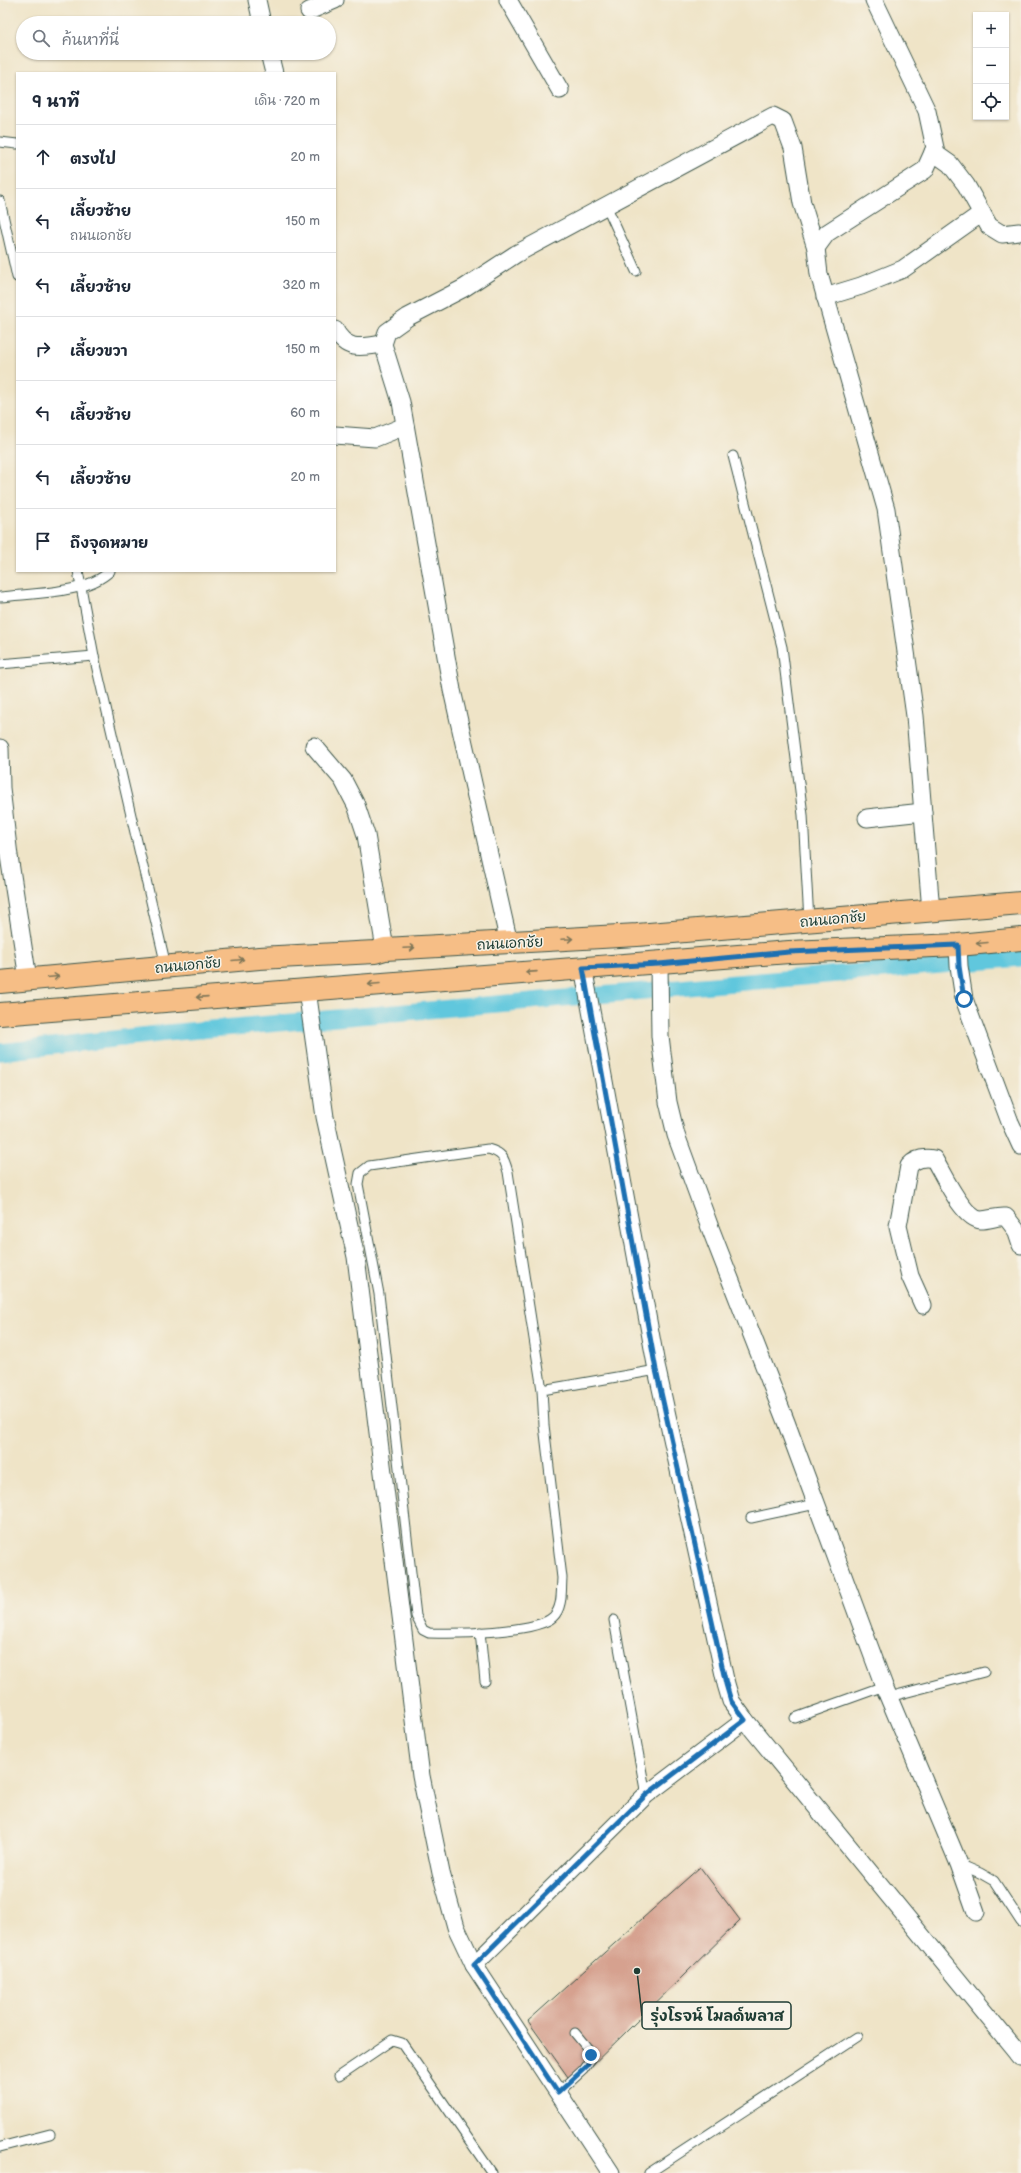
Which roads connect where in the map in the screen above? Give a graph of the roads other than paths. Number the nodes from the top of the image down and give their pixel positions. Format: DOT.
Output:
graph roads {
  1 [pos="257,0"];
  2 [pos="335,0"];
  3 [pos="508,0"];
  4 [pos="874,0"];
  5 [pos="309,11"];
  6 [pos="260,16"];
  7 [pos="271,60"];
  8 [pos="274,72"];
  9 [pos="560,90"];
  10 [pos="0,142"];
  11 [pos="16,144"];
  12 [pos="933,152"];
  13 [pos="0,201"];
  14 [pos="606,205"];
  15 [pos="982,214"];
  16 [pos="1019,232"];
  17 [pos="816,248"];
  18 [pos="636,271"];
  19 [pos="16,272"];
  20 [pos="826,296"];
  21 [pos="336,332"];
  22 [pos="383,344"];
  23 [pos="405,426"];
  24 [pos="336,435"];
  25 [pos="733,456"];
  26 [pos="78,572"];
  27 [pos="109,572"];
  28 [pos="81,587"];
  29 [pos="0,597"];
  30 [pos="94,656"];
  31 [pos="0,664"];
  32 [pos="314,746"];
  33 [pos="0,748"];
  34 [pos="923,812"];
  35 [pos="867,818"];
  36 [pos="1021,903"];
  37 [pos="931,911"];
  38 [pos="809,922"];
  39 [pos="1021,939"];
  40 [pos="509,943"];
  41 [pos="958,945"];
  42 [pos="385,949"];
  43 [pos="659,964"];
  44 [pos="166,966"];
  45 [pos="583,968"];
  46 [pos="28,979"];
  47 [pos="0,982"];
  48 [pos="308,998"];
  49 [pos="0,1014"];
  50 [pos="1021,1146"];
  51 [pos="1021,1245"];
  52 [pos="923,1305"];
  53 [pos="656,1370"];
  54 [pos="542,1390"];
  55 [pos="816,1504"];
  56 [pos="751,1518"];
  57 [pos="614,1620"];
  58 [pos="480,1632"];
  59 [pos="984,1672"];
  60 [pos="485,1682"];
  61 [pos="886,1691"];
  62 [pos="796,1718"];
  63 [pos="745,1720"];
  64 [pos="646,1795"];
  65 [pos="959,1864"];
  66 [pos="976,1912"];
  67 [pos="1021,1922"];
  68 [pos="474,1965"];
  69 [pos="575,2033"];
  70 [pos="856,2037"];
  71 [pos="1021,2056"];
  72 [pos="339,2076"];
  73 [pos="558,2093"];
  74 [pos="50,2134"];
  75 [pos="0,2147"];
  76 [pos="492,2173"];
  77 [pos="611,2173"];
  78 [pos="649,2173"];
  1 -- 6 [label="street"];
  2 -- 5 [label="street"];
  3 -- 9 [label="street"];
  4 -- 12 [label="street"];
  7 -- 8 [label="street"];
  10 -- 11 [label="lane"];
  12 -- 15 [label="street"];
  12 -- 17 [label="street"];
  13 -- 19 [label="lane"];
  14 -- 17 [label="street"];
  14 -- 18 [label="lane"];
  14 -- 22 [label="street"];
  15 -- 16 [label="street"];
  15 -- 20 [label="street"];
  17 -- 20 [label="street"];
  20 -- 34 [label="street"];
  21 -- 22 [label="street"];
  22 -- 23 [label="street"];
  23 -- 24 [label="street"];
  23 -- 40 [label="street"];
  25 -- 38 [label="lane"];
  26 -- 28 [label="lane"];
  27 -- 28 [label="lane"];
  28 -- 29 [label="lane"];
  28 -- 30 [label="lane"];
  30 -- 31 [label="lane"];
  30 -- 44 [label="lane"];
  32 -- 42 [label="street"];
  33 -- 46 [label="street"];
  34 -- 35 [label="street"];
  34 -- 37 [label="street"];
  36 -- 37 [label="main road, ถนนเอกชัย"];
  37 -- 38 [label="main road, ถนนเอกชัย"];
  40 -- 38 [label="main road, ถนนเอกชัย, one-way"];
  39 -- 41 [label="main road, ถนนเอกชัย, one-way"];
  42 -- 40 [label="main road, ถนนเอกชัย, one-way"];
  41 -- 43 [label="main road, ถนนเอกชัย"];
  41 -- 50 [label="street"];
  44 -- 42 [label="main road, ถนนเอกชัย, one-way"];
  43 -- 45 [label="main road, ถนนเอกชัย"];
  43 -- 55 [label="street"];
  46 -- 44 [label="main road, ถนนเอกชัย, one-way"];
  45 -- 48 [label="main road, ถนนเอกชัย, one-way"];
  45 -- 53 [label="street"];
  46 -- 47 [label="main road, ถนนเอกชัย"];
  48 -- 49 [label="main road, ถนนเอกชัย, one-way"];
  48 -- 68 [label="street"];
  51 -- 52 [label="street"];
  53 -- 54 [label="lane"];
  53 -- 63 [label="street"];
  54 -- 58 [label="lane"];
  54 -- 58 [label="lane"];
  55 -- 56 [label="lane"];
  55 -- 61 [label="street"];
  57 -- 64 [label="lane"];
  58 -- 60 [label="lane"];
  59 -- 61 [label="lane"];
  61 -- 62 [label="lane"];
  61 -- 65 [label="street"];
  63 -- 64 [label="street"];
  63 -- 71 [label="street"];
  64 -- 68 [label="street"];
  65 -- 66 [label="street"];
  65 -- 67 [label="lane"];
  68 -- 73 [label="street"];
  69 -- 73 [label="lane"];
  70 -- 78 [label="lane"];
  72 -- 76 [label="lane"];
  73 -- 77 [label="street"];
  74 -- 75 [label="lane"];
}
